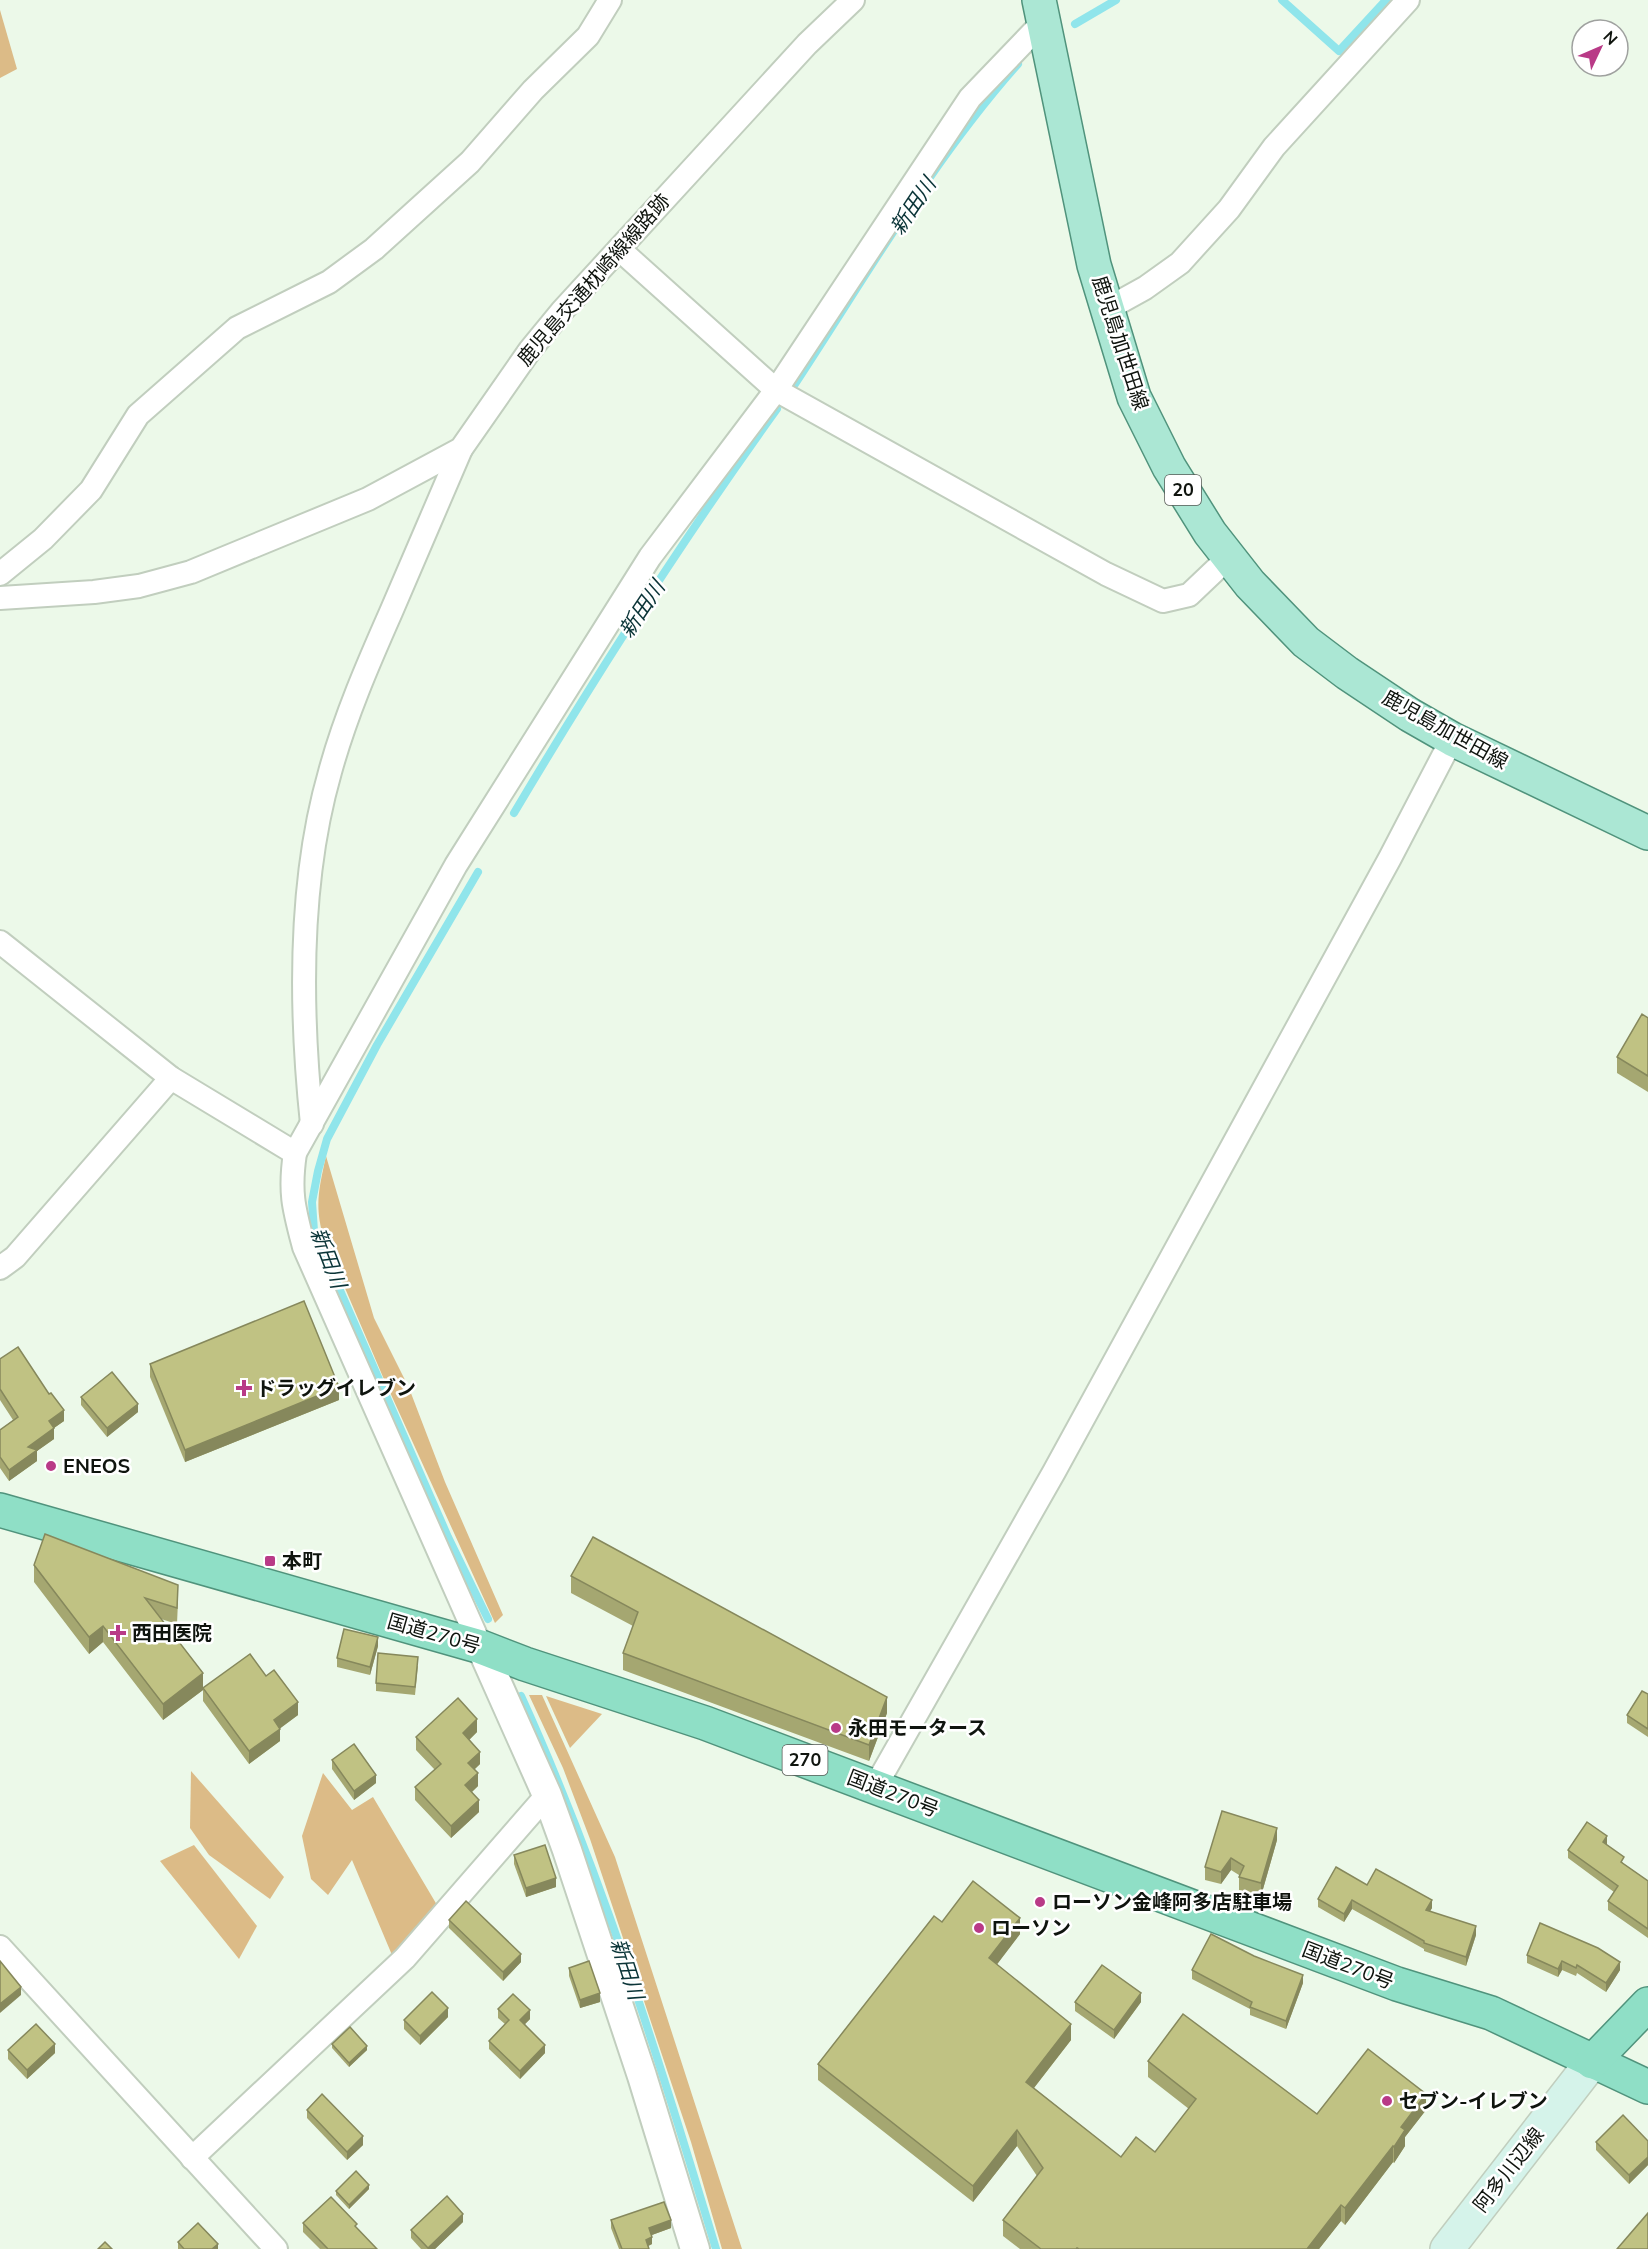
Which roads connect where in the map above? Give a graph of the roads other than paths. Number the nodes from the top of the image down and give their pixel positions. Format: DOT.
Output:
graph roads {
  1 [pos="610,0"];
  2 [pos="853,0"];
  3 [pos="1408,0"];
  4 [pos="1041,11"];
  5 [pos="619,249"];
  6 [pos="1107,309"];
  7 [pos="776,390"];
  8 [pos="461,449"];
  9 [pos="1229,557"];
  10 [pos="0,574"];
  11 [pos="0,598"];
  12 [pos="1452,739"];
  13 [pos="1648,833"];
  14 [pos="0,942"];
  15 [pos="171,1078"];
  16 [pos="312,1124"];
  17 [pos="295,1153"];
  18 [pos="0,1268"];
  19 [pos="0,1510"];
  20 [pos="481,1647"];
  21 [pos="875,1787"];
  22 [pos="547,1795"];
  23 [pos="0,1947"];
  24 [pos="1648,2004"];
  25 [pos="1592,2062"];
  26 [pos="1648,2087"];
  27 [pos="192,2158"];
  28 [pos="276,2249"];
  29 [pos="695,2249"];
  30 [pos="1447,2249"];
  1 -- 10 [label="street"];
  2 -- 5 [label="street, 鹿児島交通枕崎線線路跡"];
  3 -- 6 [label="street"];
  4 -- 6 [label="main road, 鹿児島加世田線 / 20"];
  4 -- 7 [label="street"];
  5 -- 7 [label="street"];
  5 -- 8 [label="street, 鹿児島交通枕崎線線路跡"];
  6 -- 9 [label="main road, 鹿児島加世田線 / 20"];
  7 -- 9 [label="street"];
  7 -- 16 [label="street"];
  8 -- 11 [label="street, 鹿児島交通枕崎線線路跡"];
  8 -- 16 [label="street"];
  9 -- 12 [label="main road, 鹿児島加世田線 / 20"];
  12 -- 13 [label="main road, 鹿児島加世田線 / 20"];
  12 -- 21 [label="street"];
  14 -- 15 [label="street"];
  15 -- 17 [label="street"];
  15 -- 18 [label="street"];
  16 -- 17 [label="street"];
  17 -- 20 [label="street"];
  19 -- 20 [label="highway, 国道270号 / 270"];
  20 -- 21 [label="highway, 国道270号 / 270"];
  20 -- 22 [label="street"];
  21 -- 25 [label="highway, 国道270号 / 270"];
  22 -- 27 [label="street"];
  22 -- 29 [label="street"];
  23 -- 27 [label="street"];
  24 -- 25 [label="highway"];
  25 -- 26 [label="highway, 270"];
  25 -- 30 [label="main road, 阿多川辺線"];
  27 -- 28 [label="street"];
}
